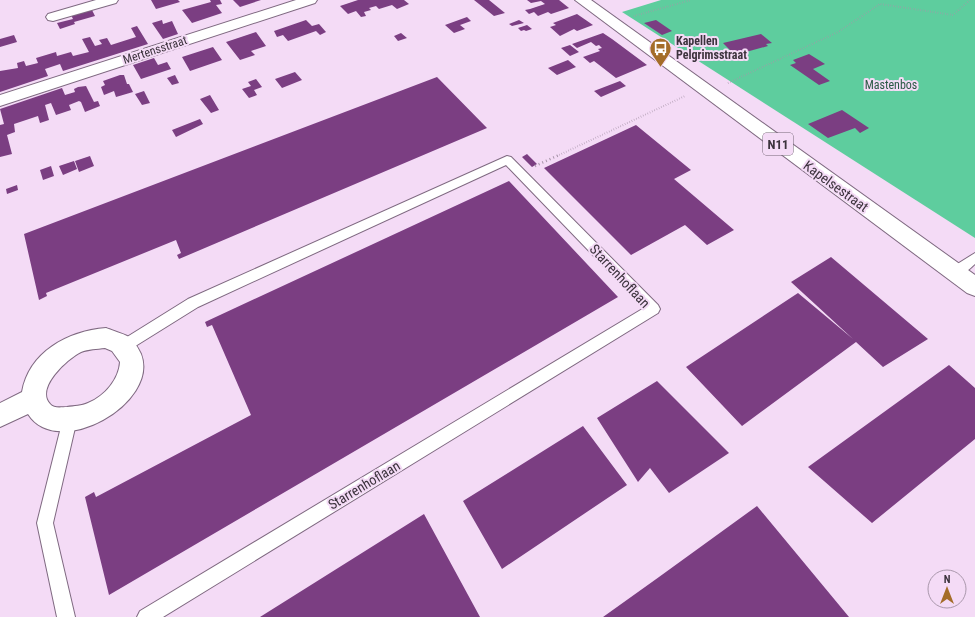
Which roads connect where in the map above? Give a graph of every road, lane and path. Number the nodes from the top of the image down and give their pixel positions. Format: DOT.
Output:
graph roads {
  1 [pos="111,0"];
  2 [pos="310,0"];
  3 [pos="582,0"];
  4 [pos="691,0"];
  5 [pos="970,0"];
  6 [pos="53,17"];
  7 [pos="613,22"];
  8 [pos="704,91"];
  9 [pos="0,100"];
  10 [pos="520,173"];
  11 [pos="975,258"];
  12 [pos="955,272"];
  13 [pos="975,286"];
  14 [pos="124,346"];
  15 [pos="34,399"];
  16 [pos="0,415"];
  17 [pos="70,419"];
  18 [pos="66,617"];
  19 [pos="146,617"];
  1 -- 6 [label="street"];
  2 -- 9 [label="street, Mertensstraat"];
  3 -- 7 [label="street, Kapelsestraat / N11"];
  4 -- 7 [label="path"];
  5 -- 8 [label="path"];
  7 -- 8 [label="street, Kapelsestraat / N11"];
  8 -- 10 [label="path"];
  8 -- 12 [label="street, Kapelsestraat / N11"];
  10 -- 14 [label="lane, Starrenhoflaan"];
  10 -- 19 [label="lane, Starrenhoflaan"];
  11 -- 12 [label="lane"];
  12 -- 13 [label="street, Kapelsestraat / N11"];
  14 -- 15 [label="street"];
  14 -- 17 [label="street"];
  15 -- 16 [label="street"];
  15 -- 17 [label="street"];
  17 -- 18 [label="lane"];
}
